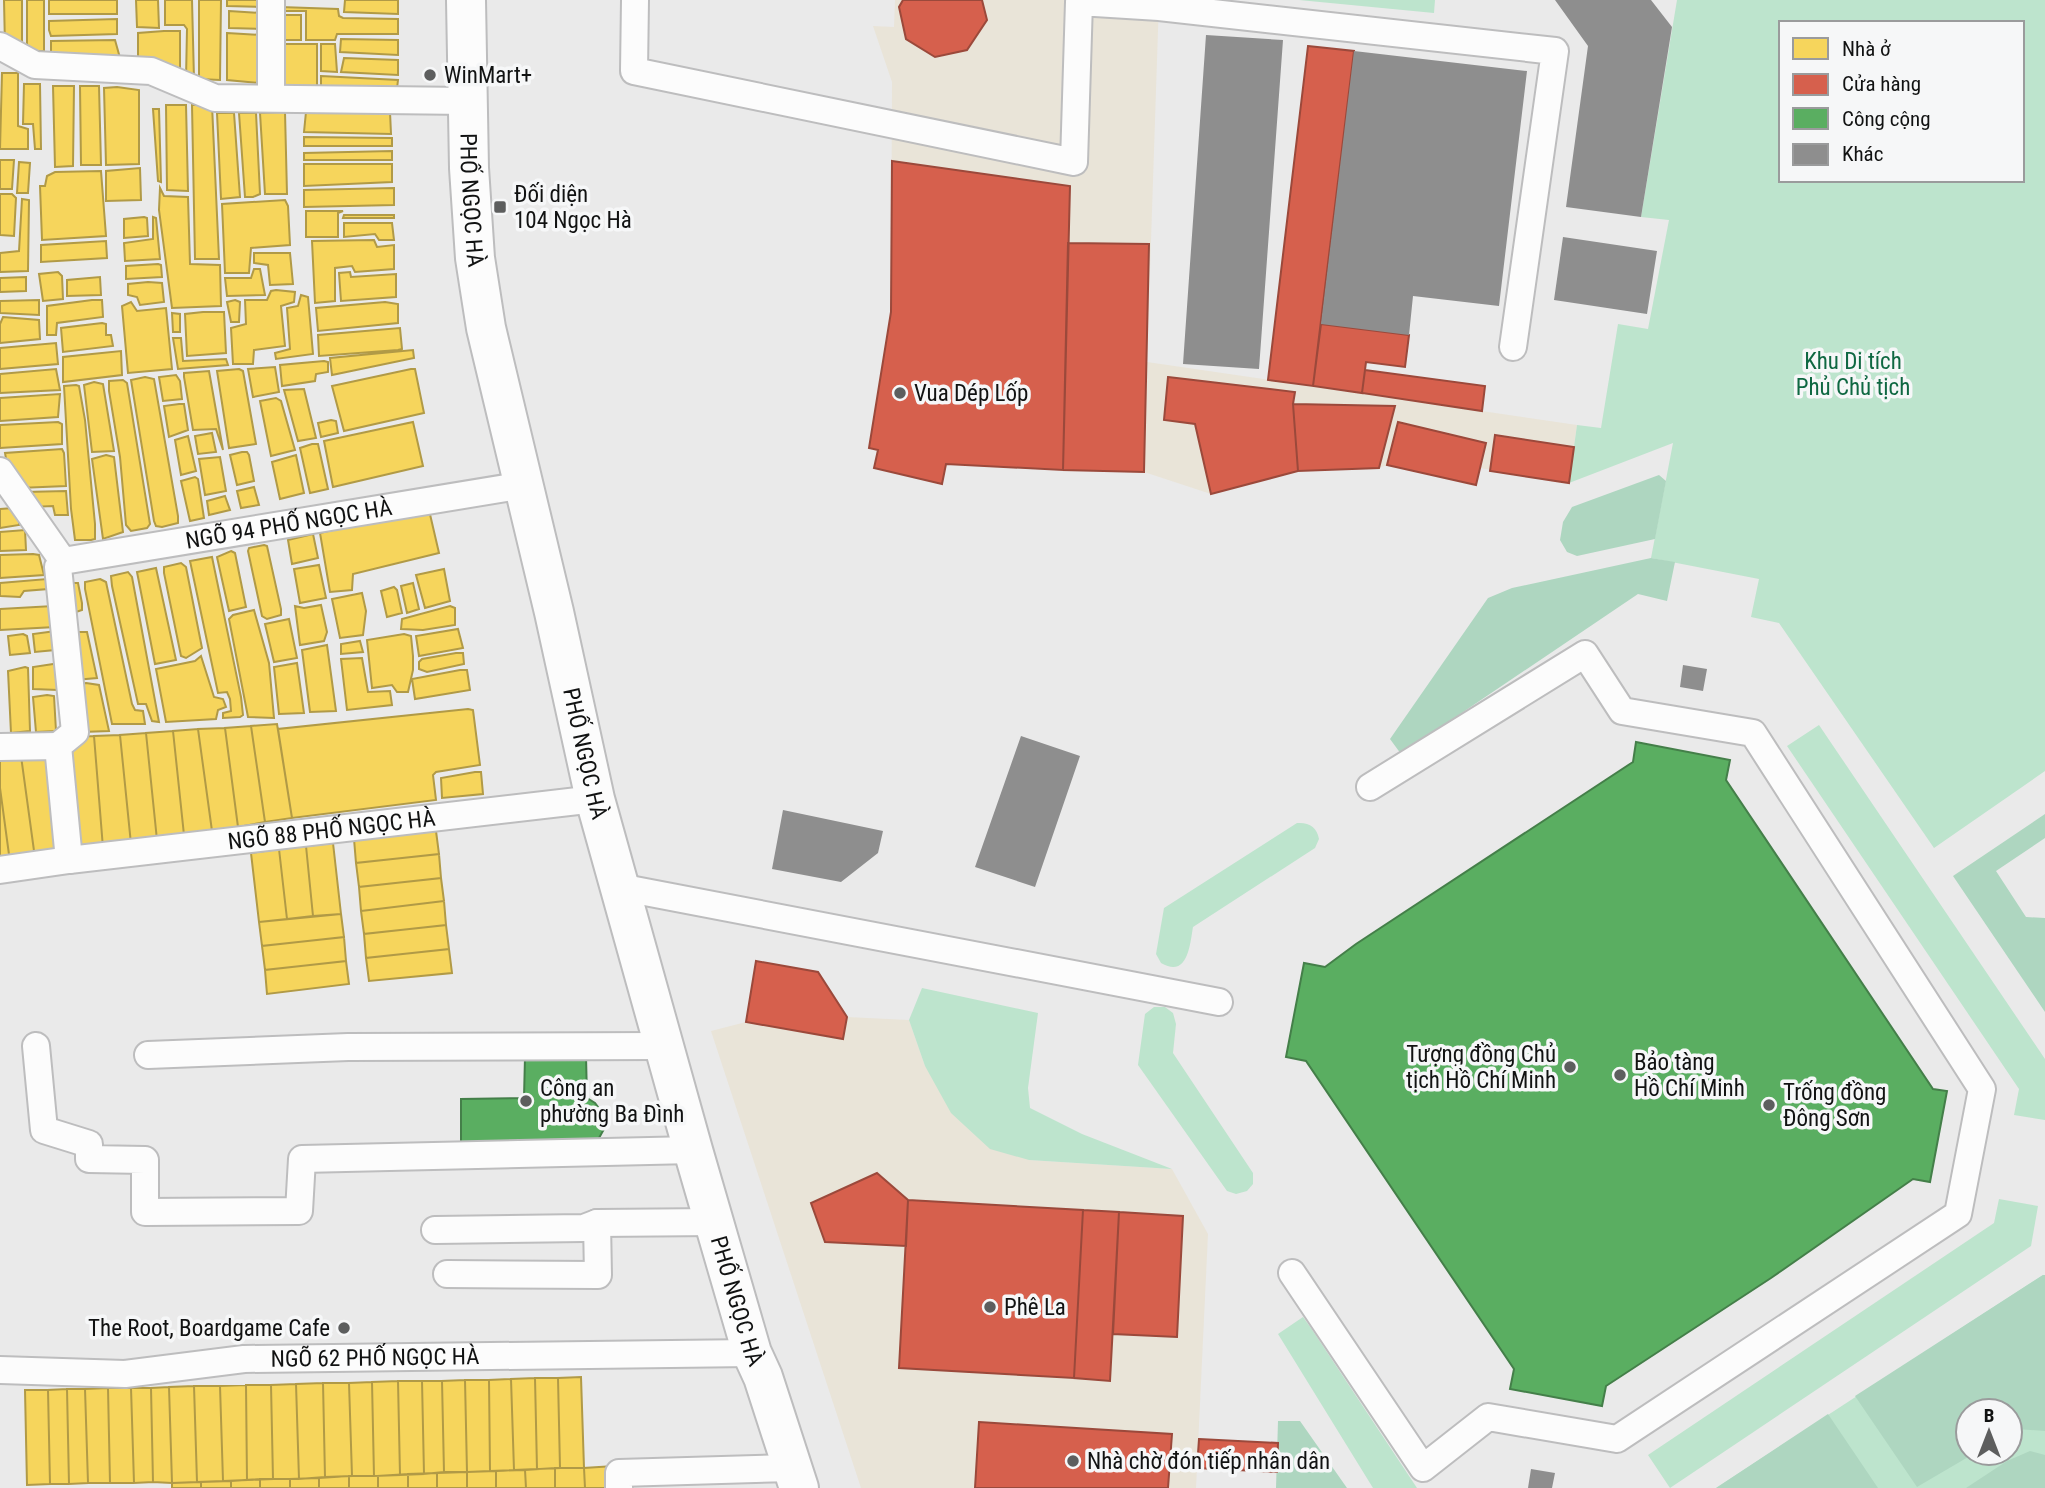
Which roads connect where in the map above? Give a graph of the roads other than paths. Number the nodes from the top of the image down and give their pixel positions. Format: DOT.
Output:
graph roads {
  1 [pos="271,0"];
  2 [pos="466,0"];
  3 [pos="635,0"];
  4 [pos="0,46"];
  5 [pos="271,97"];
  6 [pos="468,101"];
  7 [pos="1513,347"];
  8 [pos="0,471"];
  9 [pos="524,485"];
  10 [pos="60,564"];
  11 [pos="58,746"];
  12 [pos="0,747"];
  13 [pos="1370,787"];
  14 [pos="596,799"];
  15 [pos="69,860"];
  16 [pos="0,870"];
  17 [pos="619,887"];
  18 [pos="1219,1002"];
  19 [pos="36,1046"];
  20 [pos="664,1046"];
  21 [pos="148,1055"];
  22 [pos="693,1150"];
  23 [pos="716,1222"];
  24 [pos="597,1223"];
  25 [pos="435,1230"];
  26 [pos="1292,1273"];
  27 [pos="447,1274"];
  28 [pos="752,1353"];
  29 [pos="0,1370"];
  30 [pos="795,1478"];
  31 [pos="619,1488"];
  1 -- 5 [label="lane"];
  2 -- 6 [label="street, PHỐ NGỌC HÀ"];
  3 -- 7 [label="lane"];
  4 -- 5 [label="lane"];
  5 -- 6 [label="lane"];
  6 -- 9 [label="street, PHỐ NGỌC HÀ"];
  8 -- 10 [label="lane"];
  9 -- 10 [label="lane, NGÕ 94 PHỐ NGỌC HÀ"];
  9 -- 14 [label="street, PHỐ NGỌC HÀ"];
  10 -- 11 [label="lane"];
  11 -- 12 [label="lane"];
  11 -- 15 [label="lane"];
  13 -- 26 [label="lane"];
  14 -- 15 [label="lane, NGÕ 88 PHỐ NGỌC HÀ"];
  14 -- 17 [label="street, PHỐ NGỌC HÀ"];
  15 -- 16 [label="lane"];
  17 -- 18 [label="lane"];
  17 -- 20 [label="street, PHỐ NGỌC HÀ"];
  19 -- 22 [label="lane"];
  20 -- 21 [label="lane"];
  20 -- 22 [label="street, PHỐ NGỌC HÀ"];
  22 -- 23 [label="street, PHỐ NGỌC HÀ"];
  23 -- 24 [label="lane"];
  23 -- 28 [label="street, PHỐ NGỌC HÀ"];
  24 -- 25 [label="lane"];
  24 -- 27 [label="lane"];
  28 -- 29 [label="lane, NGÕ 62 PHỐ NGỌC HÀ"];
  28 -- 30 [label="street, PHỐ NGỌC HÀ"];
  30 -- 31 [label="lane"];
}
